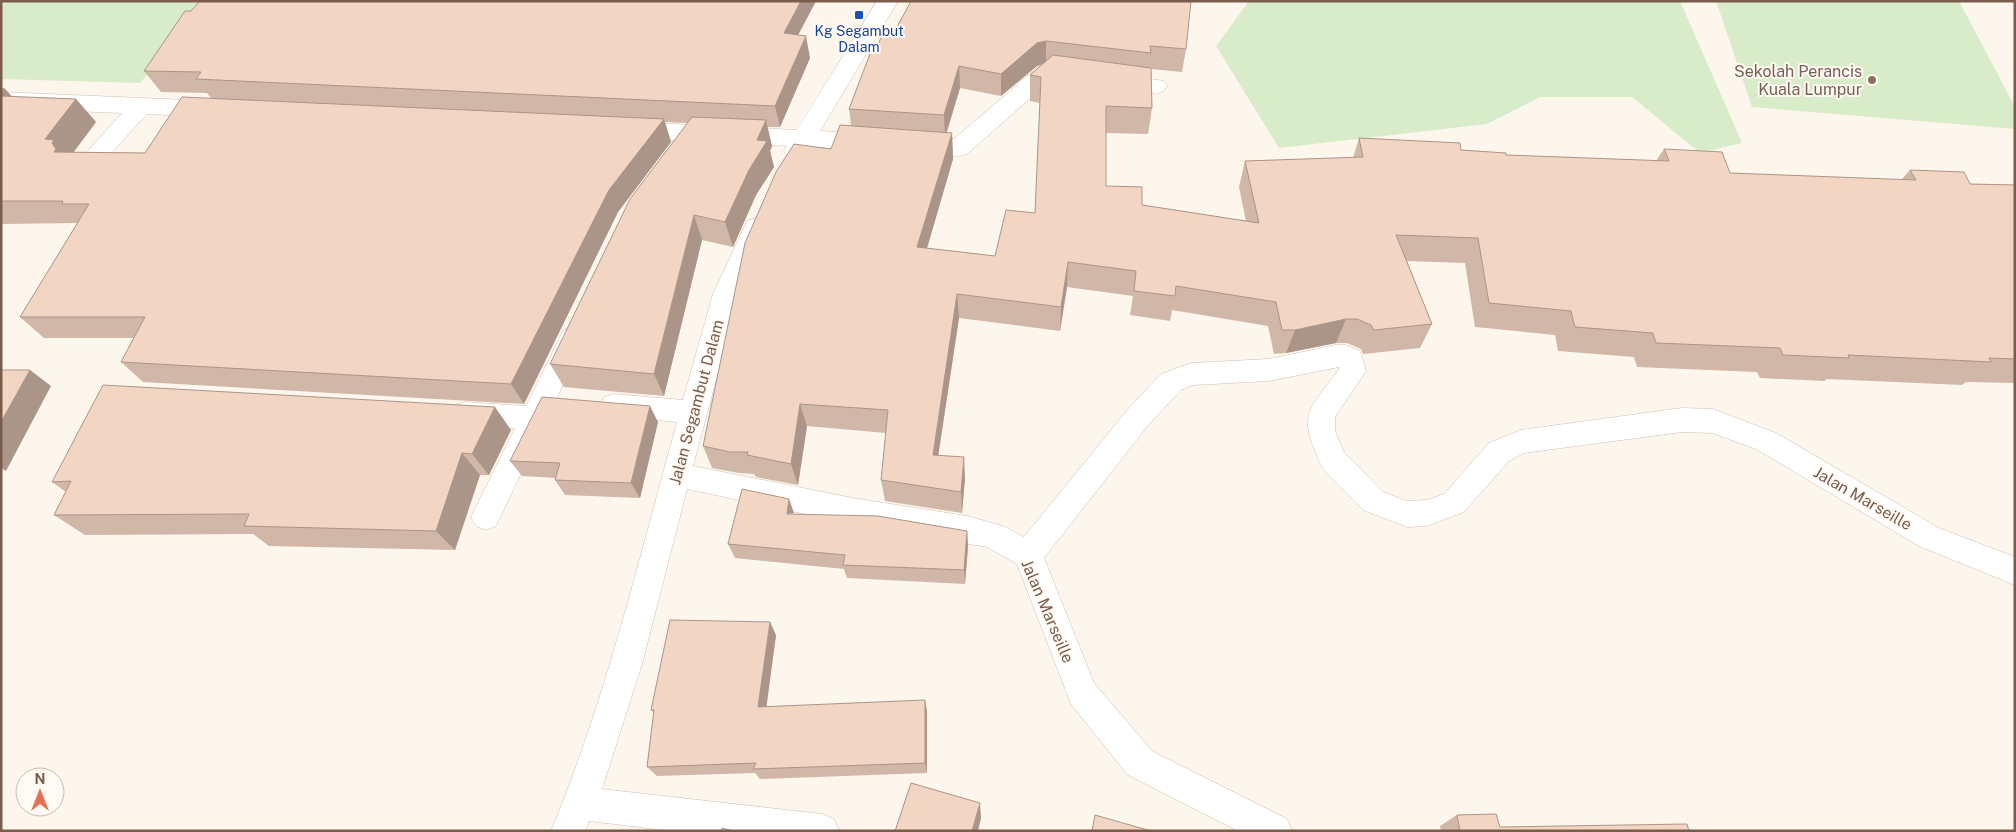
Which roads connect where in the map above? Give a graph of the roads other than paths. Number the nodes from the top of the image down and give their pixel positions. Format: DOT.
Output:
graph roads {
  1 [pos="888,1"];
  2 [pos="1156,86"];
  3 [pos="1,100"];
  4 [pos="142,105"];
  5 [pos="231,110"];
  6 [pos="615,129"];
  7 [pos="693,134"];
  8 [pos="804,138"];
  9 [pos="676,157"];
  10 [pos="87,165"];
  11 [pos="784,171"];
  12 [pos="766,205"];
  13 [pos="581,318"];
  14 [pos="538,409"];
  15 [pos="693,412"];
  16 [pos="436,413"];
  17 [pos="677,475"];
  18 [pos="486,517"];
  19 [pos="1028,555"];
  20 [pos="2015,571"];
  21 [pos="574,817"];
  22 [pos="822,831"];
  23 [pos="1275,831"];
  1 -- 8 [label="street"];
  2 -- 8 [label="street"];
  3 -- 4 [label="street"];
  4 -- 5 [label="street"];
  4 -- 10 [label="street"];
  6 -- 7 [label="street"];
  7 -- 8 [label="street"];
  7 -- 9 [label="street"];
  8 -- 11 [label="street"];
  12 -- 15 [label="street, Jalan Segambut Dalam"];
  13 -- 14 [label="street"];
  14 -- 15 [label="street"];
  14 -- 16 [label="street"];
  14 -- 18 [label="street"];
  15 -- 17 [label="street, Jalan Segambut Dalam"];
  17 -- 19 [label="street, Jalan Marseille"];
  17 -- 21 [label="street, Jalan Segambut Dalam"];
  19 -- 20 [label="street, Jalan Marseille"];
  19 -- 23 [label="street, Jalan Marseille"];
  21 -- 22 [label="street"];
}
